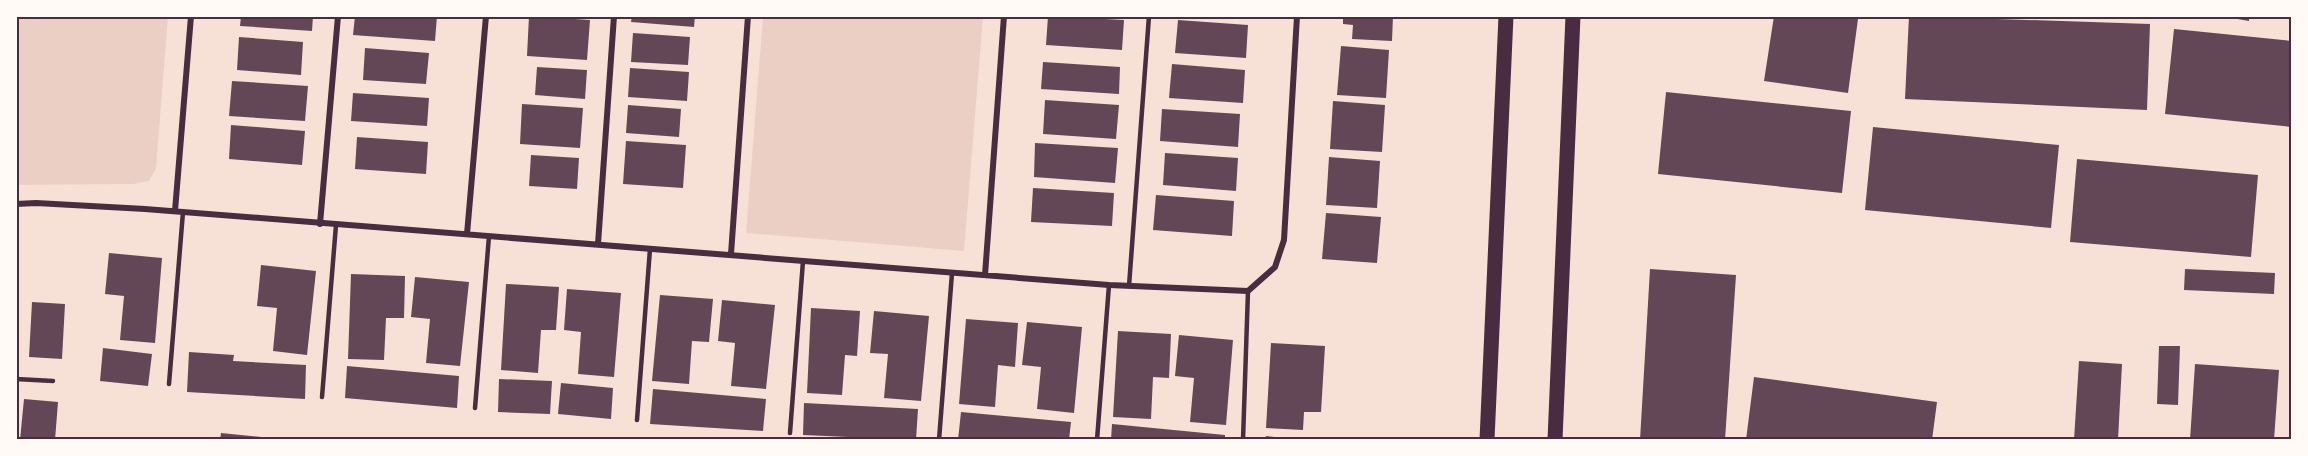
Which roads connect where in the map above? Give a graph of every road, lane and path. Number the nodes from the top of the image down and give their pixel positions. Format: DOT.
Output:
graph roads {
  1 [pos="191,16"];
  2 [pos="338,16"];
  3 [pos="486,16"];
  4 [pos="614,16"];
  5 [pos="748,16"];
  6 [pos="1004,16"];
  7 [pos="1149,16"];
  8 [pos="1297,16"];
  9 [pos="1506,16"];
  10 [pos="1573,16"];
  11 [pos="16,204"];
  12 [pos="175,212"];
  13 [pos="183,212"];
  14 [pos="320,224"];
  15 [pos="336,225"];
  16 [pos="467,234"];
  17 [pos="489,236"];
  18 [pos="598,244"];
  19 [pos="650,249"];
  20 [pos="731,254"];
  21 [pos="803,261"];
  22 [pos="952,273"];
  23 [pos="985,275"];
  24 [pos="1109,285"];
  25 [pos="1129,286"];
  26 [pos="1248,291"];
  27 [pos="16,379"];
  28 [pos="53,381"];
  29 [pos="170,384"];
  30 [pos="322,397"];
  31 [pos="475,408"];
  32 [pos="637,420"];
  33 [pos="790,433"];
  34 [pos="939,440"];
  35 [pos="1097,440"];
  36 [pos="1243,440"];
  37 [pos="1487,440"];
  38 [pos="1555,440"];
  1 -- 12 [label="street"];
  2 -- 14 [label="street"];
  3 -- 16 [label="street"];
  4 -- 18 [label="street"];
  5 -- 20 [label="street"];
  6 -- 23 [label="street"];
  7 -- 25 [label="lane"];
  8 -- 26 [label="street"];
  9 -- 37 [label="main road"];
  10 -- 38 [label="main road"];
  11 -- 12 [label="street"];
  12 -- 13 [label="street"];
  13 -- 14 [label="street"];
  13 -- 29 [label="lane"];
  14 -- 15 [label="street"];
  15 -- 16 [label="street"];
  15 -- 30 [label="lane"];
  16 -- 17 [label="street"];
  17 -- 18 [label="street"];
  17 -- 31 [label="lane"];
  18 -- 19 [label="street"];
  19 -- 20 [label="street"];
  19 -- 32 [label="lane"];
  20 -- 21 [label="street"];
  21 -- 22 [label="street"];
  21 -- 33 [label="lane"];
  22 -- 23 [label="street"];
  22 -- 34 [label="lane"];
  23 -- 24 [label="street"];
  24 -- 25 [label="street"];
  24 -- 35 [label="lane"];
  25 -- 26 [label="street"];
  26 -- 36 [label="lane"];
  27 -- 28 [label="lane"];
}
